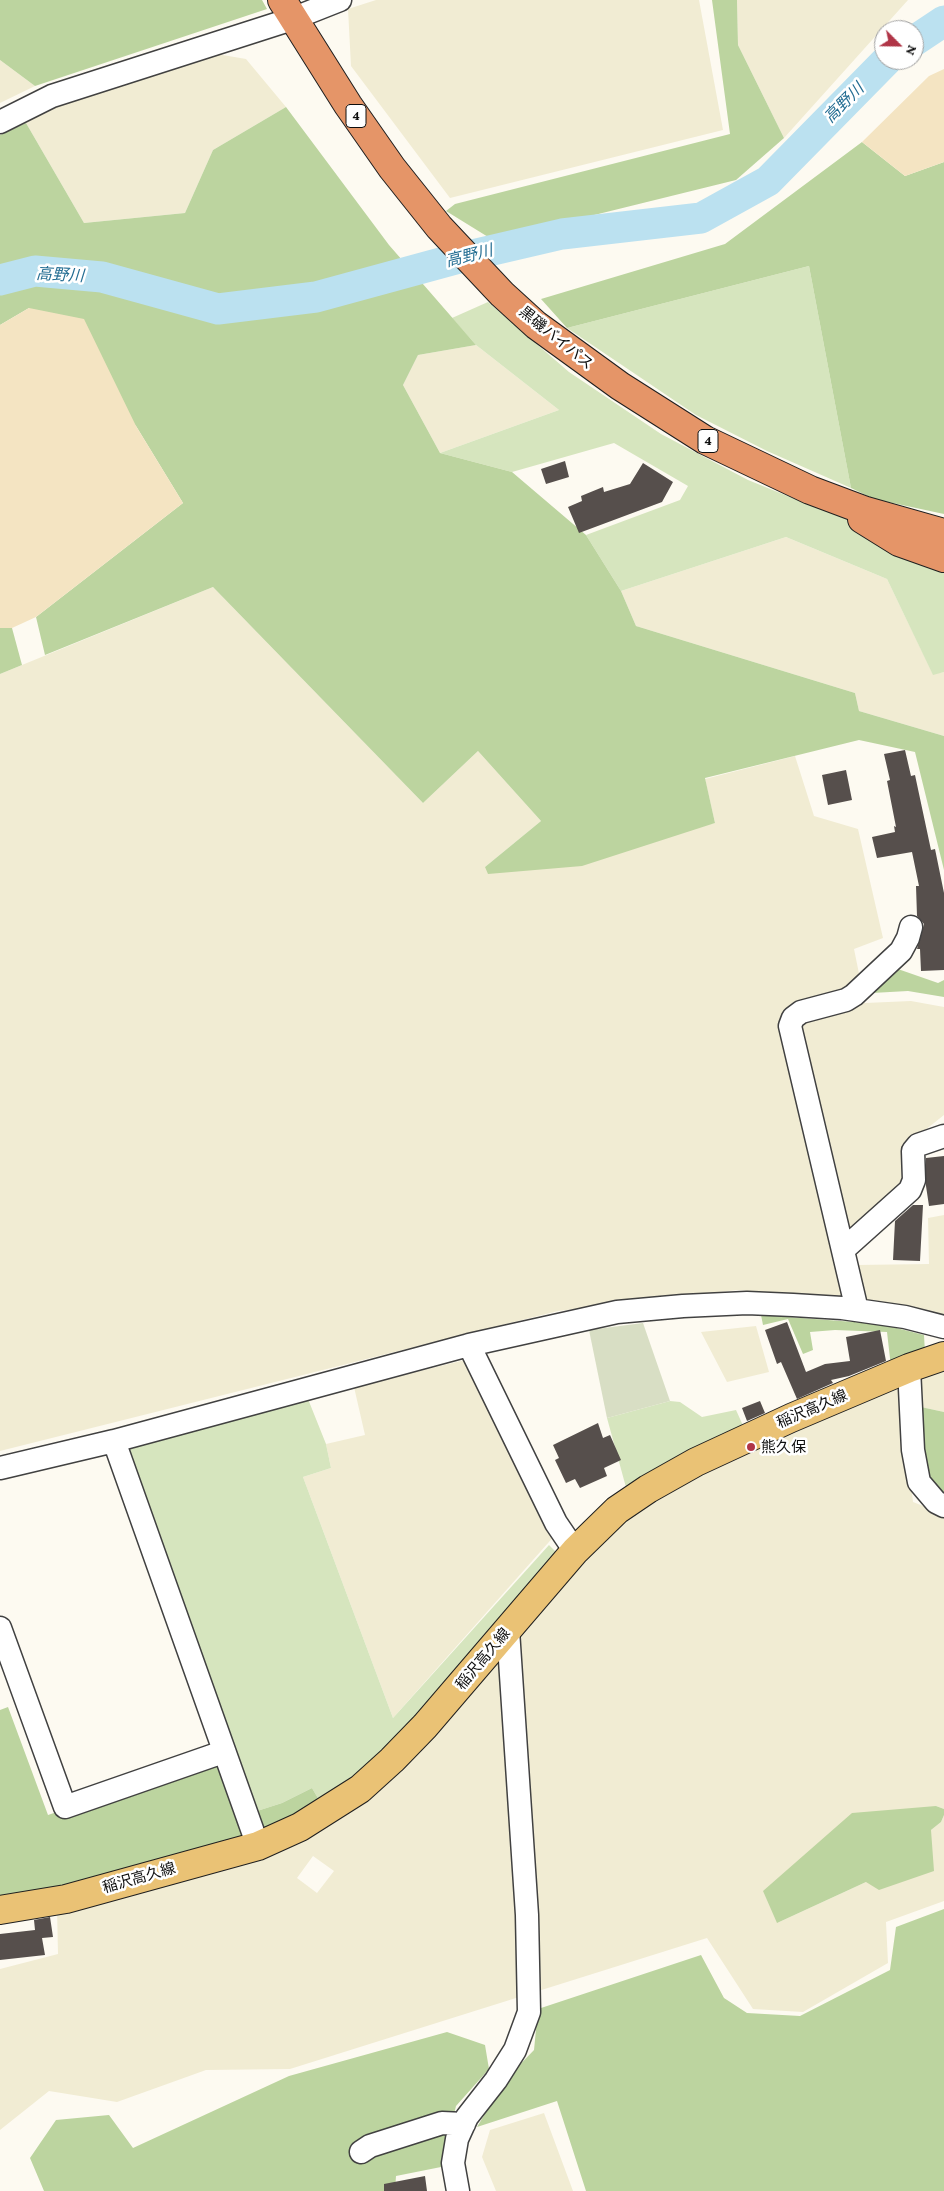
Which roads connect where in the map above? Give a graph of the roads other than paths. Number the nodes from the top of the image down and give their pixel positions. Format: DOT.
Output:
graph roads {
  1 [pos="340,0"];
  2 [pos="287,10"];
  3 [pos="0,122"];
  4 [pos="838,500"];
  5 [pos="866,511"];
  6 [pos="944,522"];
  7 [pos="944,533"];
  8 [pos="944,558"];
  9 [pos="910,927"];
  10 [pos="944,1136"];
  11 [pos="843,1250"];
  12 [pos="857,1310"];
  13 [pos="944,1327"];
  14 [pos="469,1345"];
  15 [pos="944,1356"];
  16 [pos="909,1368"];
  17 [pos="114,1441"];
  18 [pos="0,1468"];
  19 [pos="944,1506"];
  20 [pos="575,1551"];
  21 [pos="0,1628"];
  22 [pos="508,1630"];
  23 [pos="223,1752"];
  24 [pos="258,1846"];
  25 [pos="0,1910"];
  26 [pos="464,2124"];
  27 [pos="360,2152"];
  28 [pos="461,2189"];
  1 -- 2 [label="street"];
  2 -- 3 [label="street"];
  2 -- 4 [label="highway, 黒磯バイパス / 4"];
  4 -- 5 [label="highway, 黒磯バイパス / 4"];
  4 -- 8 [label="highway, 4"];
  5 -- 6 [label="highway, 4"];
  5 -- 7 [label="highway, 黒磯バイパス / 4"];
  9 -- 11 [label="street"];
  10 -- 11 [label="street"];
  11 -- 12 [label="street"];
  12 -- 13 [label="street"];
  12 -- 14 [label="street"];
  14 -- 17 [label="street"];
  14 -- 20 [label="street"];
  15 -- 16 [label="main road, 稲沢高久線"];
  16 -- 19 [label="street"];
  16 -- 20 [label="main road, 稲沢高久線"];
  17 -- 18 [label="street"];
  17 -- 23 [label="street"];
  20 -- 22 [label="main road, 稲沢高久線"];
  21 -- 23 [label="street"];
  22 -- 24 [label="main road, 稲沢高久線"];
  22 -- 26 [label="street"];
  23 -- 24 [label="street"];
  24 -- 25 [label="main road, 稲沢高久線"];
  26 -- 27 [label="street"];
  26 -- 28 [label="street"];
}
